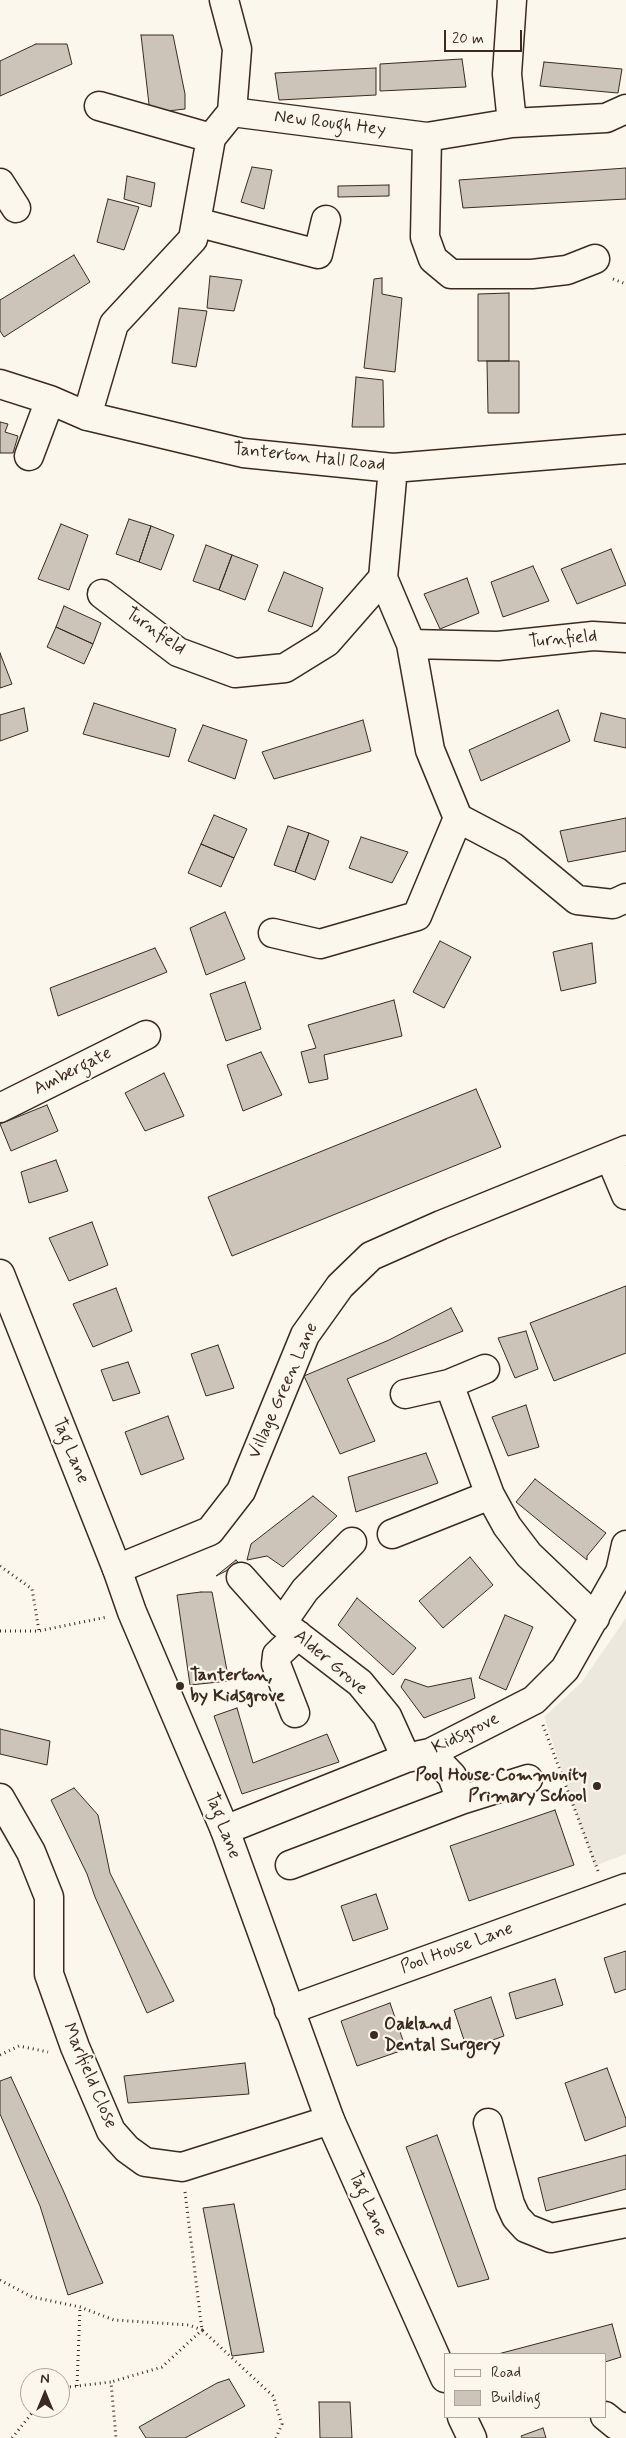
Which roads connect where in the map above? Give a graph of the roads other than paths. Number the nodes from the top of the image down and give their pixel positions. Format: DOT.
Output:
graph roads {
  1 [pos="224,0"];
  2 [pos="512,0"];
  3 [pos="99,106"];
  4 [pos="626,109"];
  5 [pos="232,112"];
  6 [pos="512,123"];
  7 [pos="427,136"];
  8 [pos="211,138"];
  9 [pos="0,183"];
  10 [pos="16,208"];
  11 [pos="326,220"];
  12 [pos="196,222"];
  13 [pos="595,259"];
  14 [pos="0,384"];
  15 [pos="50,400"];
  16 [pos="88,416"];
  17 [pos="626,449"];
  18 [pos="29,456"];
  19 [pos="393,468"];
  20 [pos="383,578"];
  21 [pos="102,594"];
  22 [pos="626,638"];
  23 [pos="411,644"];
  24 [pos="458,818"];
  25 [pos="626,898"];
  26 [pos="272,933"];
  27 [pos="146,1035"];
  28 [pos="0,1108"];
  29 [pos="618,1153"];
  30 [pos="626,1195"];
  31 [pos="0,1274"];
  32 [pos="485,1369"];
  33 [pos="449,1384"];
  34 [pos="405,1394"];
  35 [pos="490,1495"];
  36 [pos="392,1534"];
  37 [pos="352,1542"];
  38 [pos="626,1545"];
  39 [pos="117,1568"];
  40 [pos="241,1577"];
  41 [pos="595,1618"];
  42 [pos="290,1629"];
  43 [pos="295,1713"];
  44 [pos="418,1755"];
  45 [pos="528,1779"];
  46 [pos="0,1798"];
  47 [pos="461,1800"];
  48 [pos="226,1830"];
  49 [pos="290,1865"];
  50 [pos="616,1892"];
  51 [pos="289,2010"];
  52 [pos="330,2120"];
  53 [pos="488,2123"];
  54 [pos="625,2226"];
  55 [pos="444,2376"];
  56 [pos="606,2417"];
  57 [pos="462,2418"];
  58 [pos="626,2428"];
  59 [pos="472,2438"];
  1 -- 5 [label="street"];
  2 -- 6 [label="street"];
  3 -- 8 [label="street"];
  4 -- 6 [label="street, New Rough Hey"];
  5 -- 7 [label="street, New Rough Hey"];
  5 -- 8 [label="street"];
  6 -- 7 [label="street, New Rough Hey"];
  7 -- 13 [label="street"];
  8 -- 12 [label="street"];
  9 -- 10 [label="street"];
  11 -- 12 [label="street"];
  12 -- 16 [label="street"];
  14 -- 15 [label="street, Tanterton Hall Road"];
  15 -- 16 [label="street, Tanterton Hall Road"];
  15 -- 18 [label="street"];
  16 -- 19 [label="street, Tanterton Hall Road"];
  17 -- 19 [label="street, Tanterton Hall Road"];
  19 -- 20 [label="street"];
  20 -- 21 [label="street, Turnfield"];
  20 -- 23 [label="street"];
  22 -- 23 [label="street, Turnfield"];
  23 -- 24 [label="street"];
  24 -- 25 [label="street"];
  24 -- 26 [label="street"];
  27 -- 28 [label="street, Ambergate"];
  29 -- 30 [label="street"];
  29 -- 39 [label="street, Village Green Lane"];
  31 -- 39 [label="street, Tag Lane"];
  32 -- 33 [label="street"];
  33 -- 34 [label="street"];
  33 -- 35 [label="street"];
  35 -- 36 [label="street"];
  35 -- 41 [label="street"];
  37 -- 42 [label="street"];
  38 -- 41 [label="street, Kidsgrove"];
  39 -- 48 [label="street, Tag Lane"];
  40 -- 42 [label="street, Alder Grove"];
  41 -- 44 [label="street, Kidsgrove"];
  42 -- 43 [label="street"];
  42 -- 44 [label="street, Alder Grove"];
  44 -- 47 [label="street, Alder Grove"];
  44 -- 48 [label="street, Kidsgrove"];
  45 -- 47 [label="street"];
  46 -- 52 [label="street, Marlfield Close"];
  47 -- 49 [label="street"];
  48 -- 51 [label="street, Tag Lane"];
  50 -- 51 [label="street, Pool House Lane"];
  51 -- 52 [label="street, Tag Lane"];
  52 -- 55 [label="street, Tag Lane"];
  53 -- 54 [label="street"];
  56 -- 58 [label="street"];
  57 -- 59 [label="street"];
}
